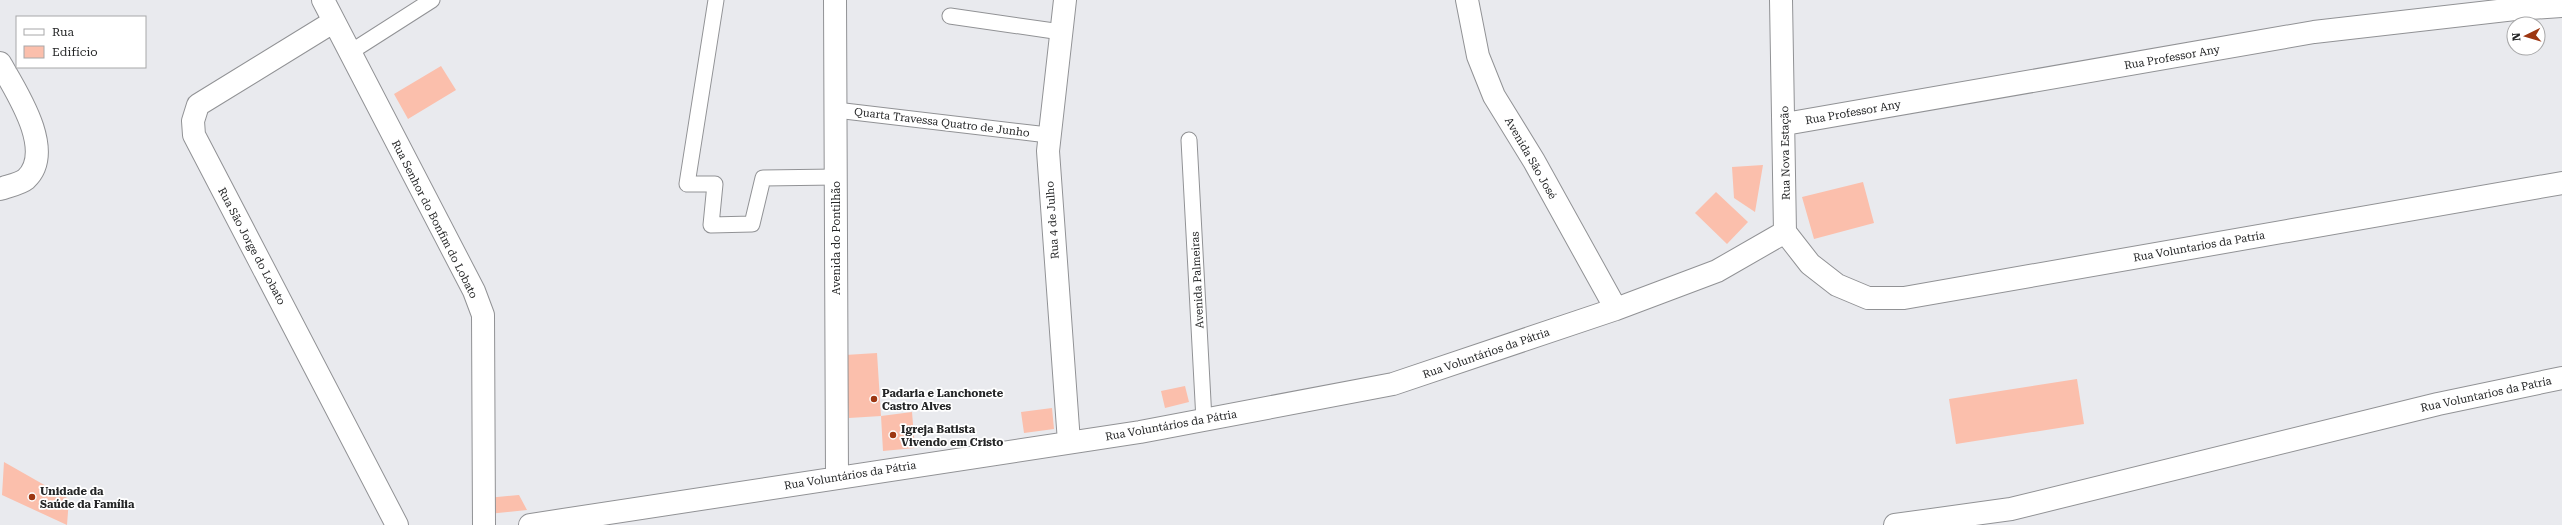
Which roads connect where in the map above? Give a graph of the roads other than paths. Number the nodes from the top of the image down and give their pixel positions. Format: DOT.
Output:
graph roads {
  1 [pos="323,0"];
  2 [pos="432,0"];
  3 [pos="716,0"];
  4 [pos="835,0"];
  5 [pos="1065,0"];
  6 [pos="1467,0"];
  7 [pos="1781,0"];
  8 [pos="2562,6"];
  9 [pos="950,16"];
  10 [pos="333,22"];
  11 [pos="1061,32"];
  12 [pos="349,53"];
  13 [pos="0,63"];
  14 [pos="836,110"];
  15 [pos="1785,124"];
  16 [pos="1048,135"];
  17 [pos="1189,140"];
  18 [pos="836,177"];
  19 [pos="2562,183"];
  20 [pos="0,189"];
  21 [pos="1785,232"];
  22 [pos="1616,309"];
  23 [pos="2556,382"];
  24 [pos="1204,420"];
  25 [pos="1069,442"];
  26 [pos="837,477"];
  27 [pos="2015,517"];
  28 [pos="397,525"];
  29 [pos="484,525"];
  30 [pos="530,525"];
  31 [pos="1895,525"];
  1 -- 10 [label="street, Rua Senhor do Bonfim do Lobato"];
  2 -- 12 [label="lane"];
  3 -- 18 [label="lane"];
  4 -- 14 [label="street, Avenida do Pontilhão"];
  5 -- 11 [label="street, Rua 4 de Julho"];
  6 -- 22 [label="street, Avenida São José"];
  7 -- 15 [label="street, Rua Nova Estação"];
  8 -- 15 [label="street, Rua Professor Any"];
  9 -- 11 [label="lane"];
  10 -- 12 [label="street, Rua Senhor do Bonfim do Lobato"];
  10 -- 28 [label="street, Rua São Jorge do Lobato"];
  11 -- 16 [label="street, Rua 4 de Julho"];
  12 -- 29 [label="street, Rua Senhor do Bonfim do Lobato"];
  13 -- 20 [label="street"];
  14 -- 16 [label="lane, Quarta Travessa Quatro de Junho"];
  14 -- 18 [label="street, Avenida do Pontilhão"];
  15 -- 21 [label="street, Rua Nova Estação"];
  16 -- 25 [label="street, Rua 4 de Julho"];
  17 -- 24 [label="lane, Avenida Palmeiras"];
  18 -- 26 [label="street, Avenida do Pontilhão"];
  19 -- 21 [label="street, Rua Voluntarios da Patría"];
  21 -- 22 [label="street, Rua Voluntários da Pátria"];
  22 -- 24 [label="street, Rua Voluntários da Pátria"];
  23 -- 27 [label="street, Rua Voluntarios da Patría"];
  24 -- 25 [label="street, Rua Voluntários da Pátria"];
  25 -- 26 [label="street, Rua Voluntários da Pátria"];
  26 -- 30 [label="street, Rua Voluntários da Pátria"];
  27 -- 31 [label="street, Rua Voluntarios da Patría"];
}
